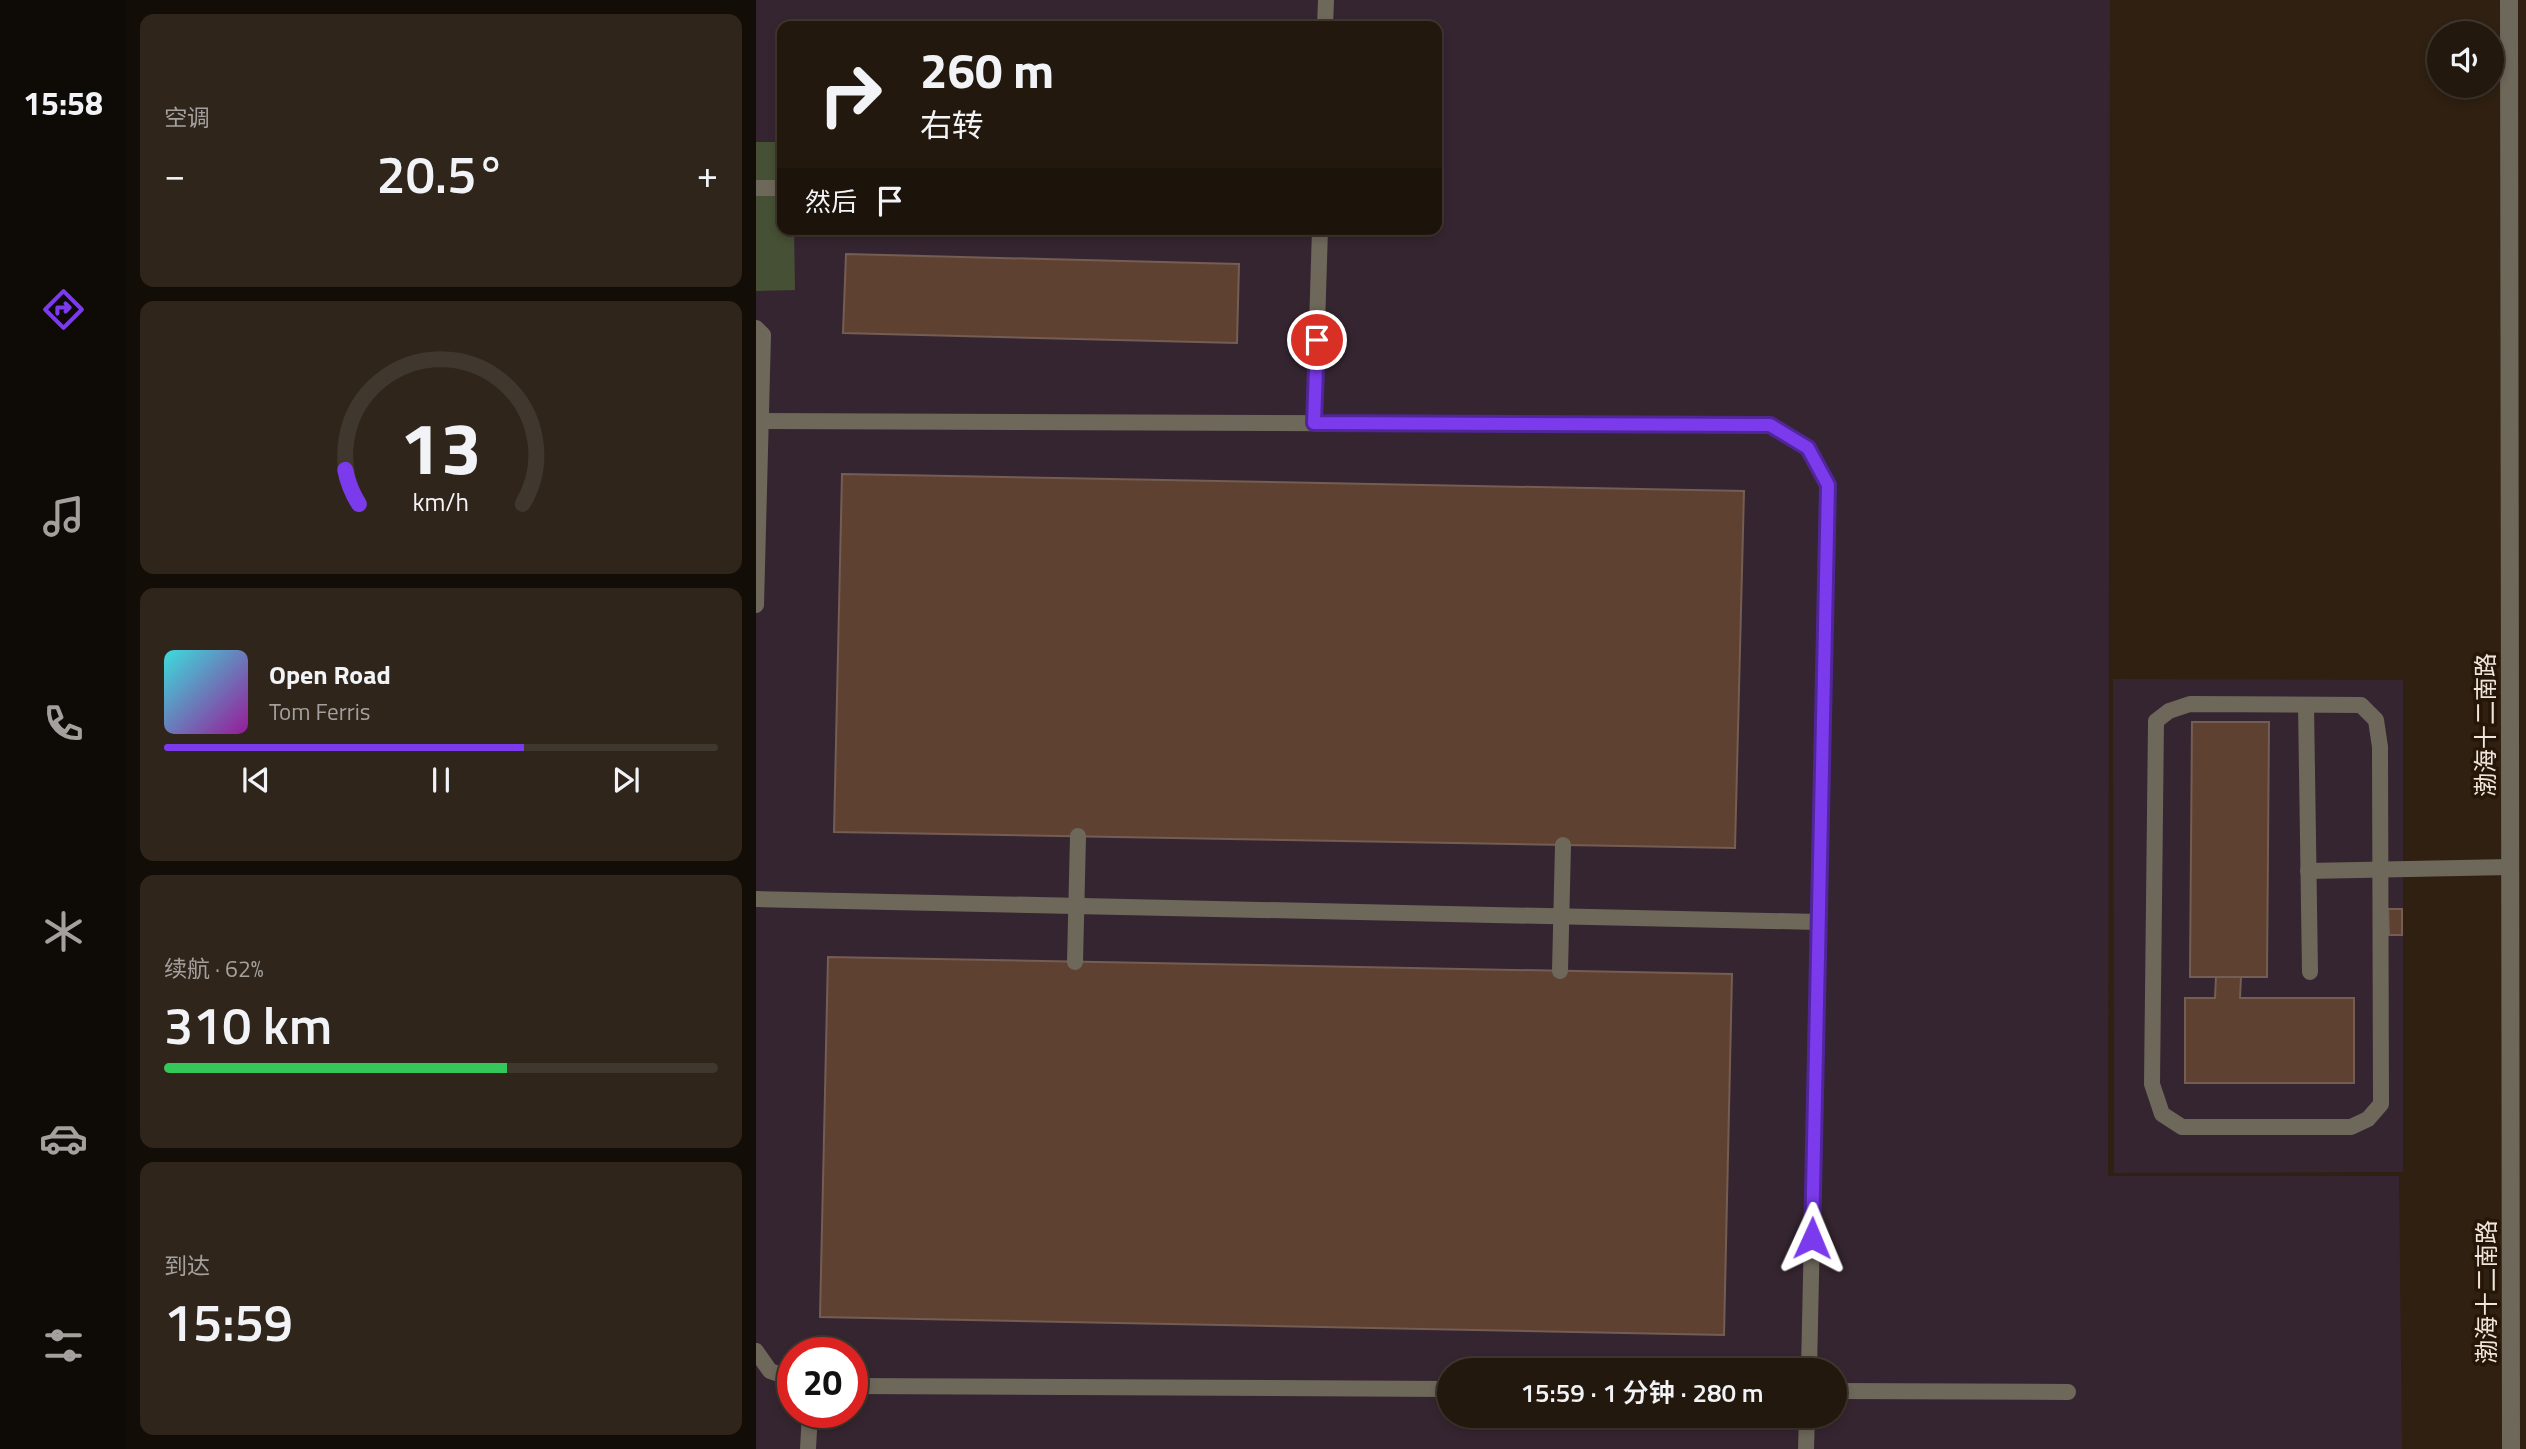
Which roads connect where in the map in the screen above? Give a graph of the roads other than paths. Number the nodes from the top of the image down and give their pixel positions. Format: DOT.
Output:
graph roads {
  1 [pos="1326,0"];
  2 [pos="2509,0"];
  3 [pos="1325,21"];
  4 [pos="756,188"];
  5 [pos="777,188"];
  6 [pos="1320,235"];
  7 [pos="756,328"];
  8 [pos="760,421"];
  9 [pos="1314,423"];
  10 [pos="756,605"];
  11 [pos="2306,705"];
  12 [pos="1078,836"];
  13 [pos="1563,845"];
  14 [pos="2510,867"];
  15 [pos="2380,870"];
  16 [pos="2308,871"];
  17 [pos="756,899"];
  18 [pos="1076,906"];
  19 [pos="1561,916"];
  20 [pos="1819,922"];
  21 [pos="1075,961"];
  22 [pos="1560,971"];
  23 [pos="2310,972"];
  24 [pos="758,1357"];
  25 [pos="1809,1358"];
  26 [pos="777,1373"];
  27 [pos="868,1386"];
  28 [pos="1437,1389"];
  29 [pos="1847,1391"];
  30 [pos="2068,1392"];
  31 [pos="809,1428"];
  32 [pos="1807,1428"];
  33 [pos="808,1449"];
  34 [pos="1806,1449"];
  35 [pos="2511,1449"];
  1 -- 3 [label="lane"];
  2 -- 14 [label="street, 渤海十二南路"];
  4 -- 5 [label="lane"];
  6 -- 9 [label="lane"];
  7 -- 8 [label="lane"];
  8 -- 9 [label="lane"];
  8 -- 10 [label="lane"];
  9 -- 20 [label="lane"];
  11 -- 15 [label="lane"];
  11 -- 15 [label="lane"];
  11 -- 16 [label="lane"];
  12 -- 18 [label="lane"];
  13 -- 19 [label="lane"];
  14 -- 15 [label="lane"];
  14 -- 35 [label="street, 渤海十二南路"];
  15 -- 16 [label="lane"];
  16 -- 23 [label="lane"];
  17 -- 18 [label="lane"];
  18 -- 19 [label="lane"];
  18 -- 21 [label="lane"];
  19 -- 20 [label="lane"];
  19 -- 22 [label="lane"];
  20 -- 25 [label="lane"];
  24 -- 26 [label="lane"];
  27 -- 28 [label="lane"];
  29 -- 30 [label="lane"];
  31 -- 33 [label="lane"];
  32 -- 34 [label="lane"];
}
